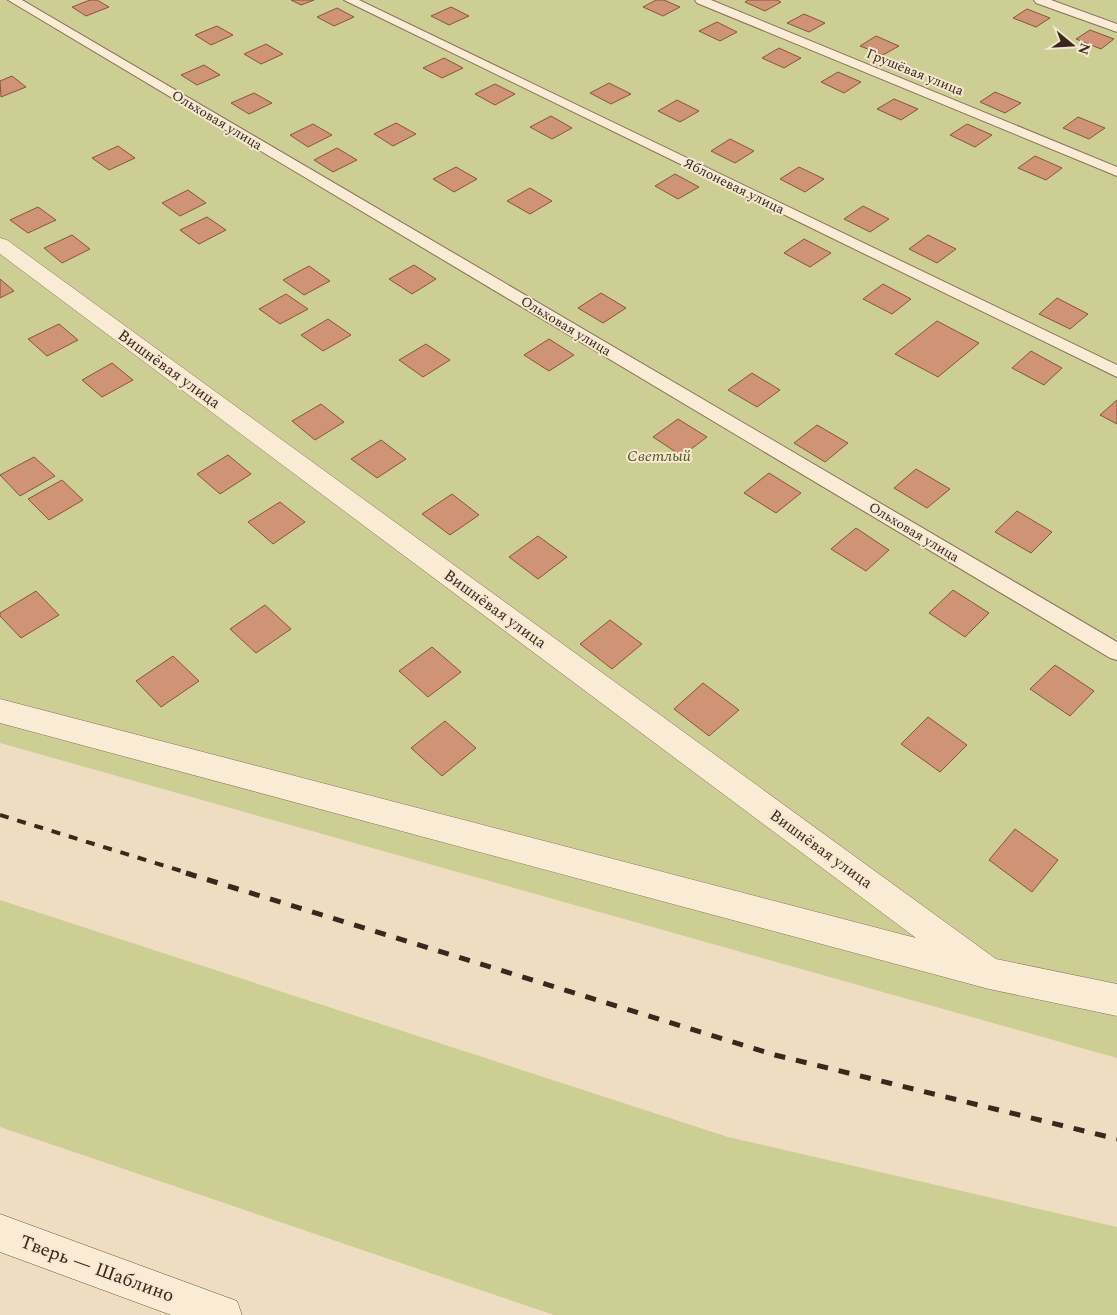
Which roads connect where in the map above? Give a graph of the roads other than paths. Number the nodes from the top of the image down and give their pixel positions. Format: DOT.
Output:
graph roads {
  1 [pos="14,0"];
  2 [pos="350,0"];
  3 [pos="701,0"];
  4 [pos="1040,0"];
  5 [pos="1117,28"];
  6 [pos="1117,172"];
  7 [pos="0,244"];
  8 [pos="1117,372"];
  9 [pos="1117,652"];
  10 [pos="0,711"];
  11 [pos="989,973"];
  12 [pos="1117,1000"];
  13 [pos="0,1233"];
  14 [pos="223,1315"];
  1 -- 9 [label="lane, Ольховая улица"];
  2 -- 8 [label="lane, Яблоневая улица"];
  3 -- 6 [label="lane, Грушёвая улица"];
  4 -- 5 [label="lane"];
  7 -- 11 [label="street, Вишнёвая улица"];
  10 -- 11 [label="street"];
  11 -- 12 [label="street"];
  13 -- 14 [label="street, Тверь — Шаблино"];
}
